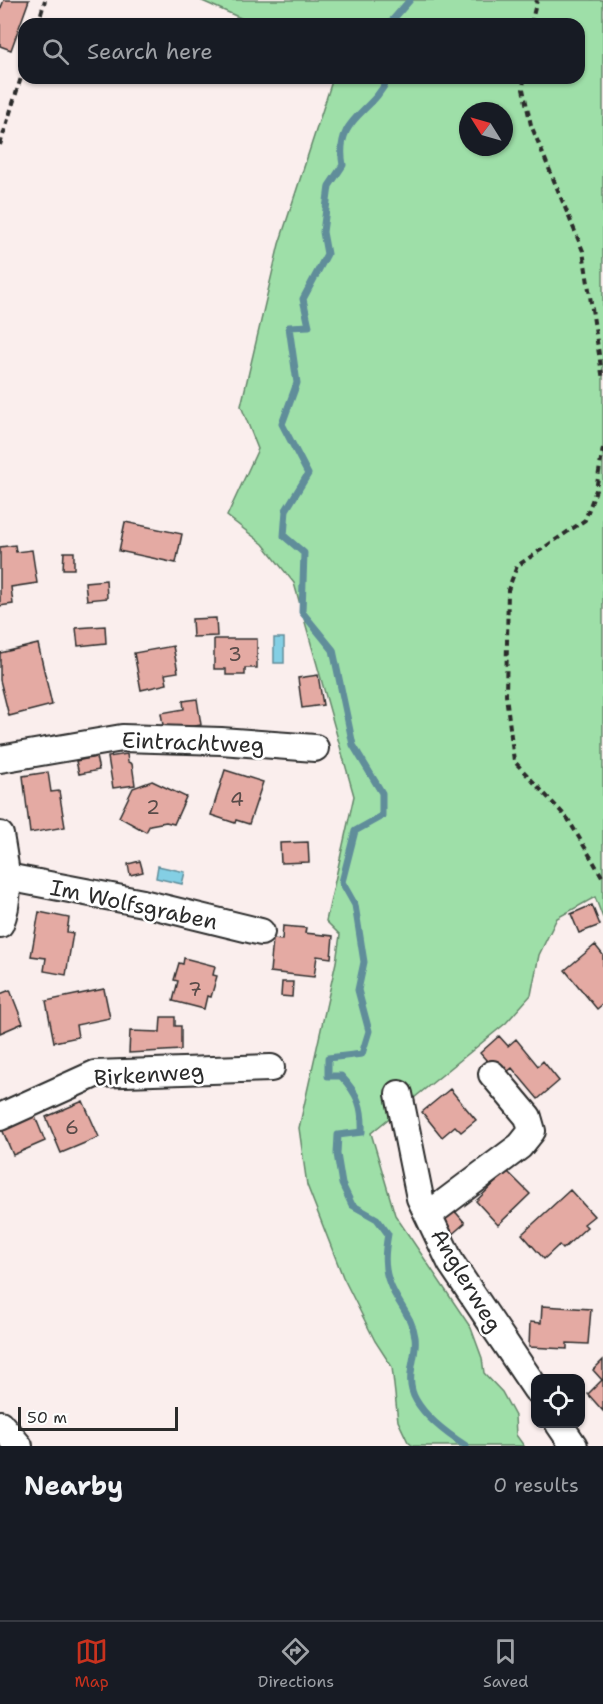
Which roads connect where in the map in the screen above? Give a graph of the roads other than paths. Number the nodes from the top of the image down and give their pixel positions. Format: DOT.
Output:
graph roads {
  1 [pos="315,748"];
  2 [pos="0,759"];
  3 [pos="0,835"];
  4 [pos="7,877"];
  5 [pos="0,924"];
  6 [pos="261,932"];
  7 [pos="271,1068"];
  8 [pos="492,1074"];
  9 [pos="399,1094"];
  10 [pos="0,1117"];
  11 [pos="428,1215"];
  12 [pos="531,1382"];
  13 [pos="0,1424"];
  14 [pos="562,1428"];
  15 [pos="19,1446"];
  16 [pos="574,1446"];
  1 -- 2 [label="street, Eintrachtweg"];
  3 -- 4 [label="street"];
  4 -- 5 [label="street"];
  4 -- 6 [label="street, Im Wolfsgraben"];
  7 -- 10 [label="street, Birkenweg"];
  8 -- 11 [label="street"];
  9 -- 11 [label="street, Anglerweg"];
  11 -- 12 [label="street, Anglerweg"];
  13 -- 15 [label="street"];
  14 -- 16 [label="street"];
}
